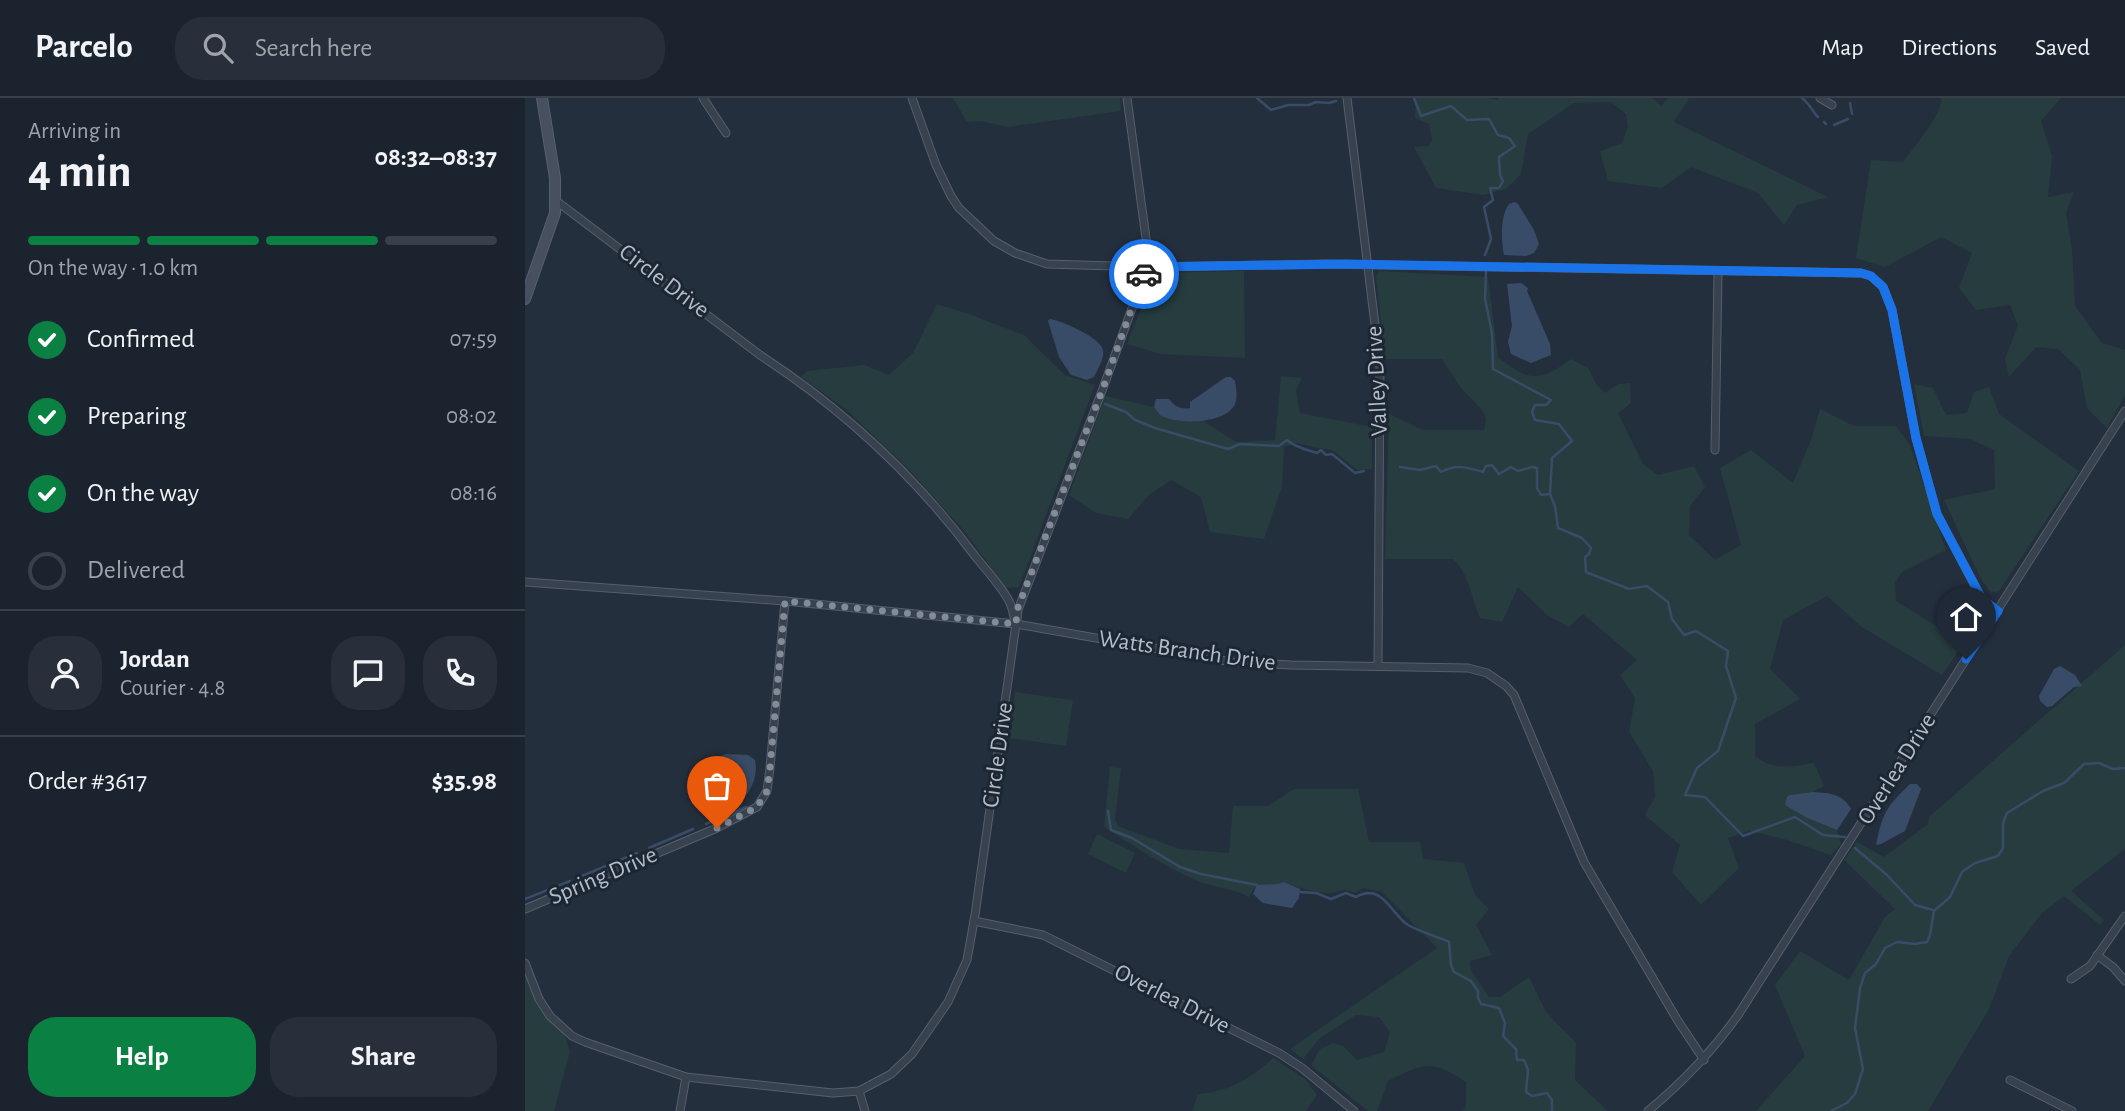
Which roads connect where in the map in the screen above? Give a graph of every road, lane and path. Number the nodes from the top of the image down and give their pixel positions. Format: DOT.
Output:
graph roads {
  1 [pos="542,98"];
  2 [pos="703,98"];
  3 [pos="912,98"];
  4 [pos="1127,98"];
  5 [pos="1347,98"];
  6 [pos="1819,98"];
  7 [pos="1832,105"];
  8 [pos="726,133"];
  9 [pos="555,200"];
  10 [pos="1368,264"];
  11 [pos="1147,267"];
  12 [pos="1718,272"];
  13 [pos="525,299"];
  14 [pos="2125,411"];
  15 [pos="1715,450"];
  16 [pos="525,582"];
  17 [pos="785,601"];
  18 [pos="1998,611"];
  19 [pos="1016,624"];
  20 [pos="1378,666"];
  21 [pos="525,909"];
  22 [pos="2125,916"];
  23 [pos="974,921"];
  24 [pos="2097,956"];
  25 [pos="525,963"];
  26 [pos="2071,979"];
  27 [pos="2125,981"];
  28 [pos="1704,1060"];
  29 [pos="686,1077"];
  30 [pos="2010,1080"];
  31 [pos="859,1091"];
  32 [pos="680,1111"];
  33 [pos="865,1111"];
  34 [pos="1354,1111"];
  35 [pos="1648,1111"];
  36 [pos="2072,1111"];
  1 -- 9 [label="main road"];
  2 -- 8 [label="street"];
  3 -- 11 [label="street"];
  4 -- 11 [label="street"];
  5 -- 10 [label="street, Valley Drive"];
  6 -- 7 [label="street"];
  9 -- 13 [label="main road"];
  9 -- 19 [label="street, Circle Drive"];
  10 -- 11 [label="street"];
  10 -- 12 [label="street"];
  10 -- 20 [label="street, Valley Drive"];
  11 -- 19 [label="street"];
  12 -- 15 [label="street"];
  12 -- 18 [label="street"];
  14 -- 18 [label="street, Overlea Drive"];
  16 -- 17 [label="street, Watts Branch Drive"];
  17 -- 19 [label="street, Watts Branch Drive"];
  17 -- 21 [label="street, Spring Drive"];
  18 -- 28 [label="street, Overlea Drive"];
  19 -- 20 [label="street, Watts Branch Drive"];
  19 -- 23 [label="street, Circle Drive"];
  20 -- 28 [label="street, Watts Branch Drive"];
  22 -- 24 [label="street"];
  23 -- 31 [label="street, Circle Drive"];
  23 -- 34 [label="street, Overlea Drive"];
  24 -- 26 [label="street"];
  24 -- 27 [label="street"];
  25 -- 29 [label="street, Circle Drive"];
  28 -- 35 [label="street, Overlea Drive"];
  29 -- 31 [label="street, Circle Drive"];
  29 -- 32 [label="street"];
  30 -- 36 [label="street"];
  31 -- 33 [label="street"];
}
